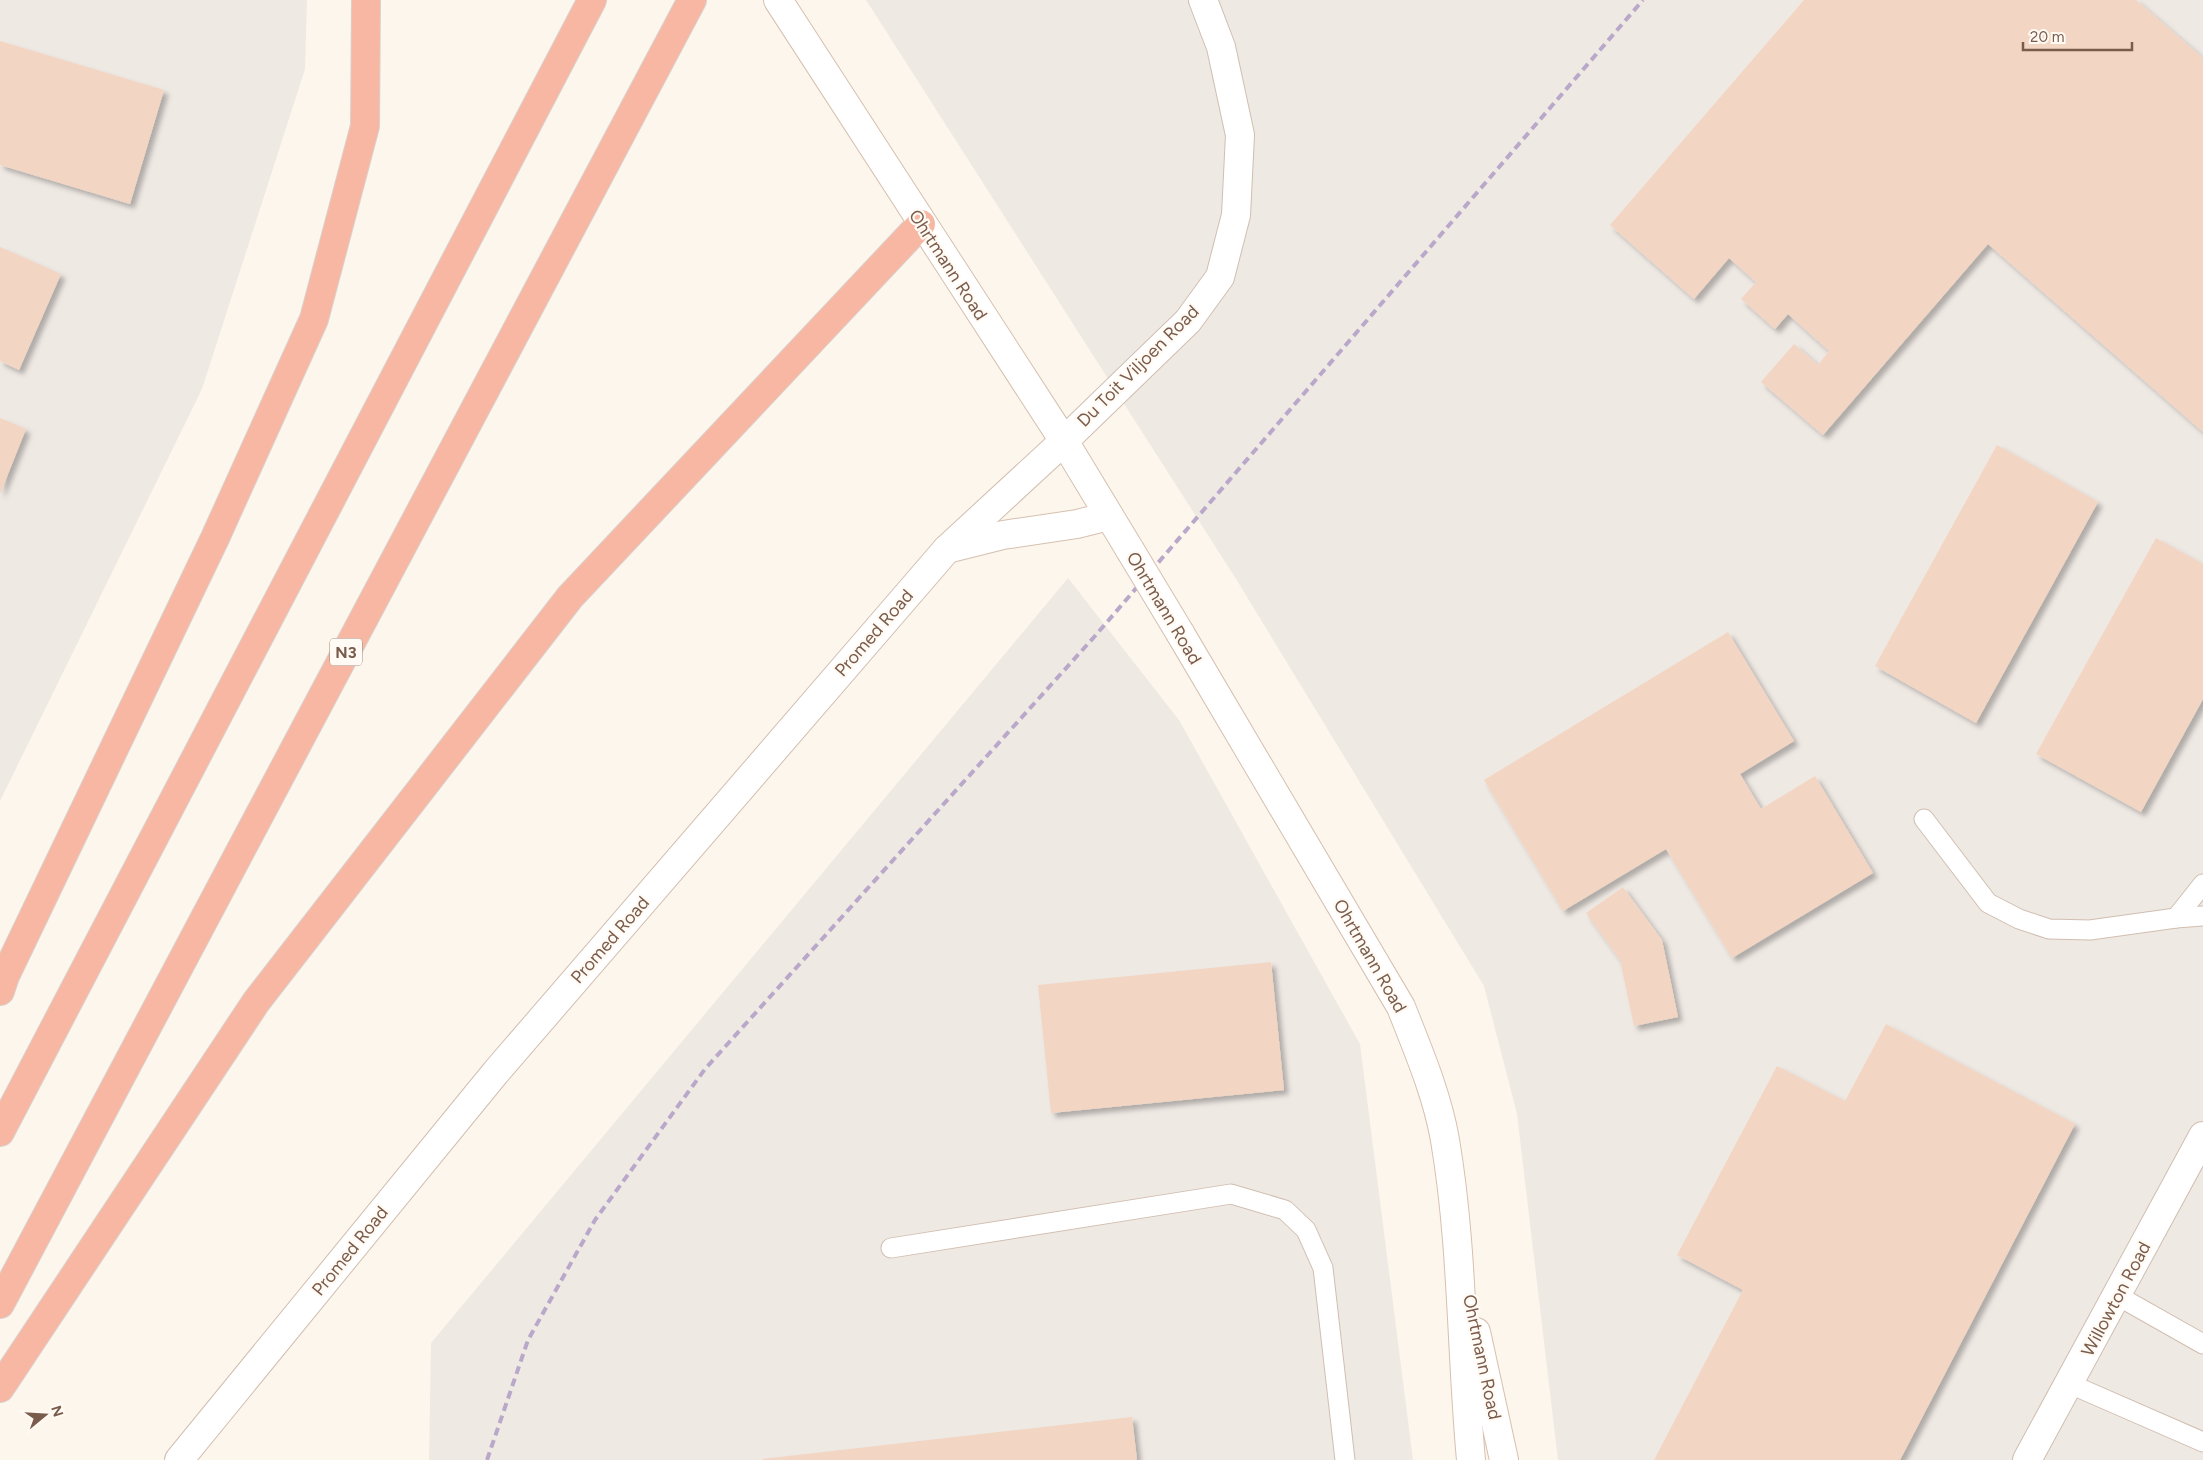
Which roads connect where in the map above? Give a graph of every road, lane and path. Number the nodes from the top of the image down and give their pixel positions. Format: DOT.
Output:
graph roads {
  1 [pos="366,0"];
  2 [pos="592,0"];
  3 [pos="692,0"];
  4 [pos="778,0"];
  5 [pos="1203,0"];
  6 [pos="921,224"];
  7 [pos="1064,441"];
  8 [pos="1109,516"];
  9 [pos="947,549"];
  10 [pos="1924,819"];
  11 [pos="2203,884"];
  12 [pos="2203,916"];
  13 [pos="2176,918"];
  14 [pos="0,991"];
  15 [pos="0,1132"];
  16 [pos="2203,1136"];
  17 [pos="892,1248"];
  18 [pos="1459,1255"];
  19 [pos="2118,1296"];
  20 [pos="0,1304"];
  21 [pos="2203,1344"];
  22 [pos="2070,1384"];
  23 [pos="0,1388"];
  24 [pos="2203,1442"];
  25 [pos="180,1460"];
  26 [pos="1345,1460"];
  27 [pos="1471,1460"];
  28 [pos="1504,1460"];
  29 [pos="2028,1460"];
  1 -- 14 [label="highway"];
  2 -- 15 [label="highway"];
  3 -- 20 [label="highway, N3"];
  4 -- 6 [label="street, Ohrtmann Road"];
  5 -- 7 [label="street, Du Toit Viljoen Road"];
  6 -- 7 [label="street, Ohrtmann Road"];
  6 -- 23 [label="highway"];
  7 -- 8 [label="street, Ohrtmann Road"];
  7 -- 9 [label="street, Promed Road"];
  8 -- 9 [label="street"];
  8 -- 18 [label="street, Ohrtmann Road, bridge"];
  9 -- 25 [label="street, Promed Road"];
  10 -- 13 [label="lane"];
  11 -- 13 [label="lane"];
  12 -- 13 [label="lane"];
  16 -- 19 [label="street, Willowton Road"];
  17 -- 26 [label="lane"];
  18 -- 27 [label="street, Ohrtmann Road"];
  18 -- 28 [label="street, Ohrtmann Road"];
  19 -- 21 [label="lane"];
  19 -- 22 [label="street, Willowton Road"];
  22 -- 24 [label="lane"];
  22 -- 29 [label="street, Willowton Road"];
}
